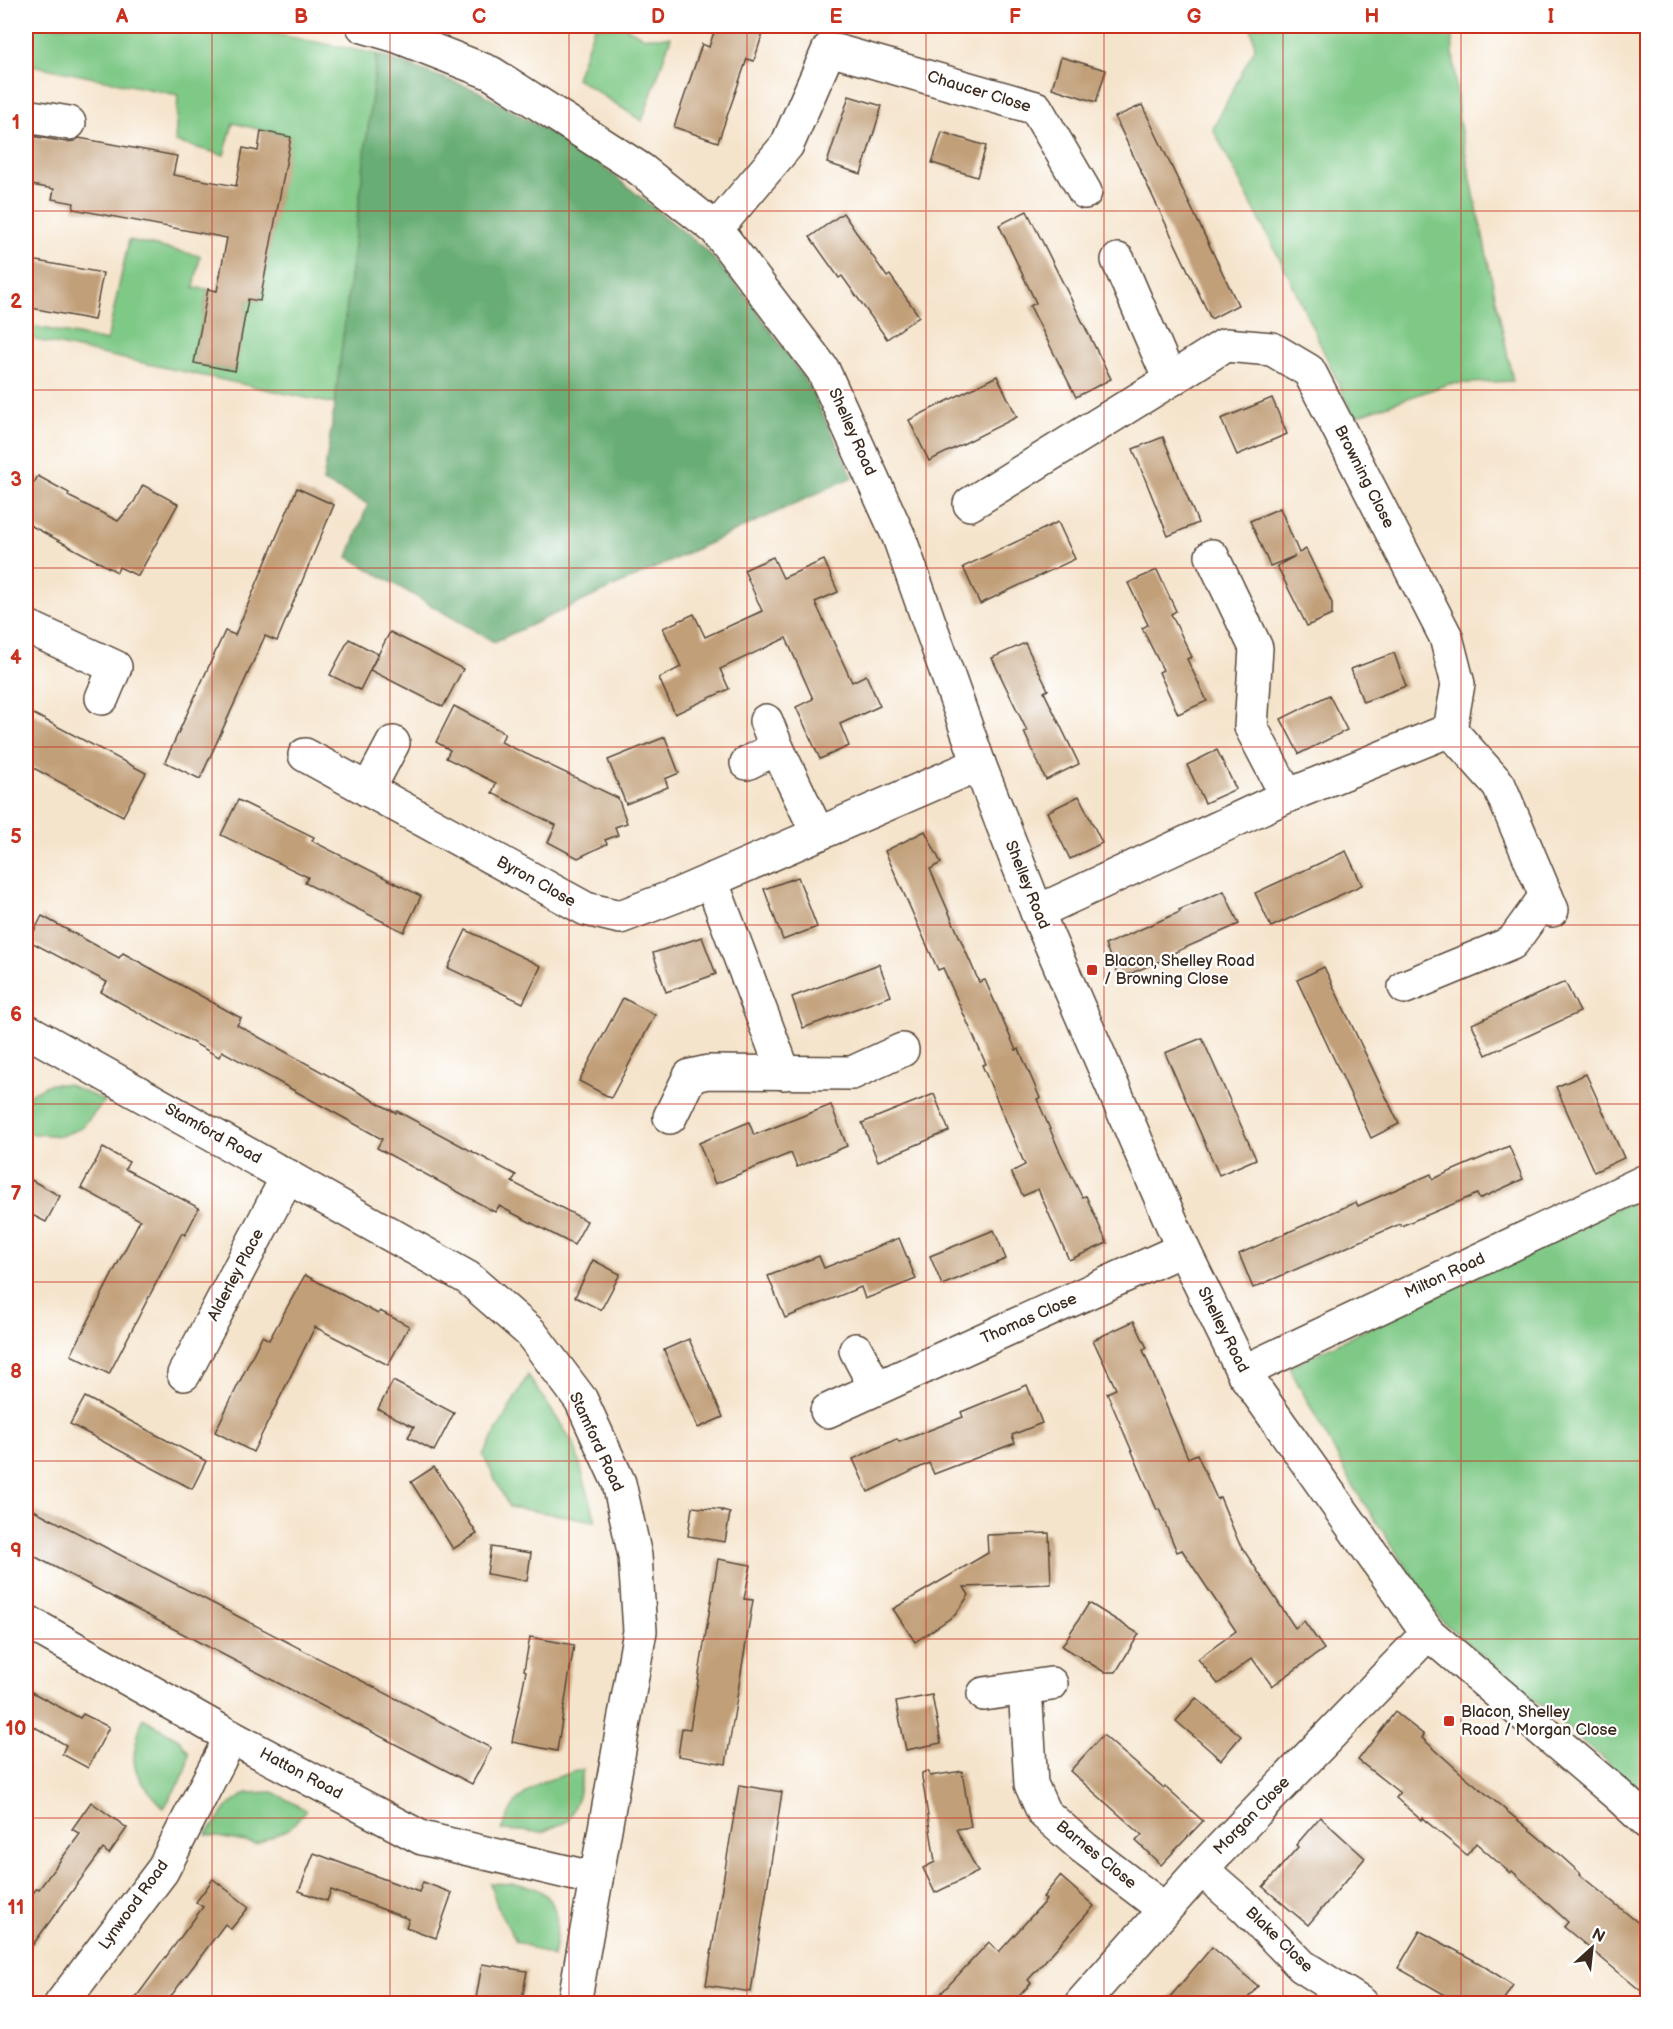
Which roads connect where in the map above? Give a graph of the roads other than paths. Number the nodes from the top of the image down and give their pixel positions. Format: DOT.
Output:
graph roads {
  1 [pos="363,26"];
  2 [pos="832,37"];
  3 [pos="26,116"];
  4 [pos="69,123"];
  5 [pos="1085,192"];
  6 [pos="716,229"];
  7 [pos="1118,260"];
  8 [pos="1170,380"];
  9 [pos="970,504"];
  10 [pos="1212,556"];
  11 [pos="26,626"];
  12 [pos="102,698"];
  13 [pos="1450,730"];
  14 [pos="393,743"];
  15 [pos="305,755"];
  16 [pos="747,763"];
  17 [pos="979,764"];
  18 [pos="368,790"];
  19 [pos="1287,795"];
  20 [pos="818,834"];
  21 [pos="711,880"];
  22 [pos="1037,912"];
  23 [pos="1405,987"];
  24 [pos="26,1031"];
  25 [pos="902,1050"];
  26 [pos="784,1072"];
  27 [pos="670,1116"];
  28 [pos="288,1176"];
  29 [pos="1647,1180"];
  30 [pos="1183,1249"];
  31 [pos="856,1350"];
  32 [pos="1243,1372"];
  33 [pos="183,1374"];
  34 [pos="876,1388"];
  35 [pos="827,1411"];
  36 [pos="26,1621"];
  37 [pos="1428,1633"];
  38 [pos="984,1694"];
  39 [pos="231,1737"];
  40 [pos="1647,1823"];
  41 [pos="1201,1869"];
  42 [pos="596,1879"];
  43 [pos="1164,1909"];
  44 [pos="61,2004"];
  45 [pos="574,2004"];
  46 [pos="1081,2004"];
  47 [pos="1362,2004"];
  1 -- 6 [label="street, Shelley Road"];
  2 -- 5 [label="street, Chaucer Close"];
  2 -- 6 [label="street, Chaucer Close"];
  3 -- 4 [label="street"];
  6 -- 17 [label="street, Shelley Road"];
  7 -- 8 [label="street"];
  8 -- 9 [label="street, Browning Close"];
  8 -- 13 [label="street, Browning Close"];
  10 -- 19 [label="street"];
  11 -- 12 [label="street"];
  13 -- 19 [label="street"];
  13 -- 23 [label="street"];
  14 -- 18 [label="street"];
  15 -- 18 [label="street, Byron Close"];
  16 -- 20 [label="street"];
  17 -- 20 [label="street, Byron Close"];
  17 -- 22 [label="street, Shelley Road"];
  18 -- 21 [label="street, Byron Close"];
  19 -- 22 [label="street"];
  20 -- 21 [label="street, Byron Close"];
  21 -- 26 [label="street"];
  22 -- 30 [label="street, Shelley Road"];
  24 -- 28 [label="street, Stamford Road"];
  25 -- 26 [label="street"];
  26 -- 27 [label="street"];
  28 -- 33 [label="street, Alderley Place"];
  28 -- 42 [label="street, Stamford Road"];
  29 -- 32 [label="street, Milton Road"];
  30 -- 32 [label="street, Shelley Road"];
  30 -- 34 [label="street, Thomas Close"];
  31 -- 34 [label="street"];
  32 -- 37 [label="street, Shelley Road"];
  34 -- 35 [label="street, Thomas Close"];
  36 -- 39 [label="street, Hatton Road"];
  37 -- 40 [label="street, Shelley Road"];
  37 -- 41 [label="street, Morgan Close"];
  38 -- 43 [label="street, Barnes Close"];
  39 -- 42 [label="street, Hatton Road"];
  39 -- 44 [label="street, Lynwood Road"];
  41 -- 43 [label="street, Morgan Close"];
  41 -- 47 [label="street, Blake Close"];
  42 -- 45 [label="street, Stamford Road"];
  43 -- 46 [label="street, Morgan Close"];
}
